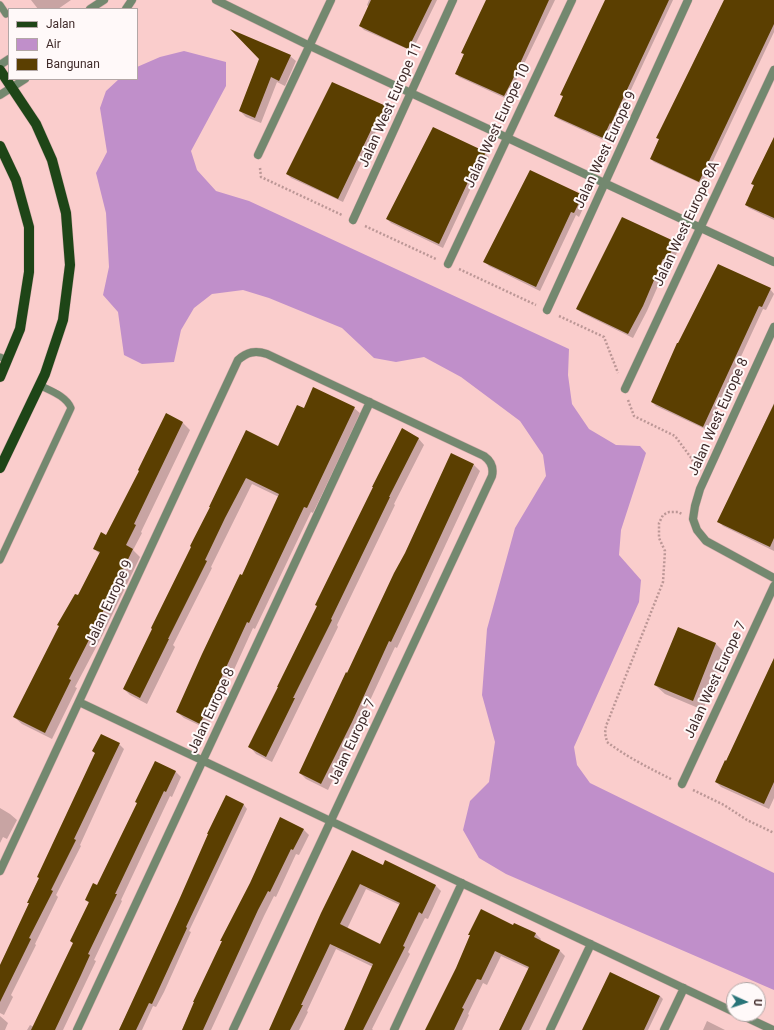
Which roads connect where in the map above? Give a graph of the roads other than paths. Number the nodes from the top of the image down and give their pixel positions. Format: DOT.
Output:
graph roads {
  1 [pos="104,0"];
  2 [pos="216,0"];
  3 [pos="331,0"];
  4 [pos="453,0"];
  5 [pos="572,0"];
  6 [pos="688,0"];
  7 [pos="0,4"];
  8 [pos="92,8"];
  9 [pos="6,14"];
  10 [pos="310,46"];
  11 [pos="0,70"];
  12 [pos="774,70"];
  13 [pos="24,80"];
  14 [pos="12,88"];
  15 [pos="411,93"];
  16 [pos="0,95"];
  17 [pos="507,138"];
  18 [pos="0,146"];
  19 [pos="258,156"];
  20 [pos="605,183"];
  21 [pos="353,220"];
  22 [pos="700,228"];
  23 [pos="774,262"];
  24 [pos="448,264"];
  25 [pos="547,310"];
  26 [pos="774,327"];
  27 [pos="4,359"];
  28 [pos="0,377"];
  29 [pos="40,385"];
  30 [pos="624,389"];
  31 [pos="370,402"];
  32 [pos="0,468"];
  33 [pos="0,560"];
  34 [pos="774,578"];
  35 [pos="774,586"];
  36 [pos="79,702"];
  37 [pos="203,761"];
  38 [pos="682,784"];
  39 [pos="331,821"];
  40 [pos="0,871"];
  41 [pos="462,883"];
  42 [pos="591,944"];
  43 [pos="684,988"];
  44 [pos="726,1008"];
  45 [pos="756,1022"];
  46 [pos="78,1030"];
  47 [pos="233,1030"];
  48 [pos="394,1030"];
  49 [pos="550,1030"];
  50 [pos="664,1030"];
  51 [pos="773,1030"];
  1 -- 8 [label="street"];
  2 -- 10 [label="street"];
  3 -- 10 [label="street"];
  4 -- 15 [label="street, Jalan West Europe 11"];
  5 -- 17 [label="street, Jalan West Europe 10"];
  6 -- 20 [label="street, Jalan West Europe 9"];
  7 -- 9 [label="lane"];
  10 -- 15 [label="street"];
  10 -- 19 [label="street"];
  11 -- 14 [label="main road"];
  12 -- 22 [label="street, Jalan West Europe 8A"];
  13 -- 14 [label="street"];
  14 -- 16 [label="street"];
  14 -- 29 [label="main road"];
  15 -- 17 [label="street"];
  15 -- 21 [label="street, Jalan West Europe 11"];
  17 -- 20 [label="street"];
  17 -- 24 [label="street, Jalan West Europe 10"];
  18 -- 27 [label="main road"];
  20 -- 22 [label="street"];
  20 -- 25 [label="street, Jalan West Europe 9"];
  22 -- 23 [label="street"];
  22 -- 30 [label="street, Jalan West Europe 8A"];
  26 -- 34 [label="street, Jalan West Europe 8"];
  27 -- 28 [label="main road"];
  29 -- 32 [label="main road"];
  29 -- 33 [label="lane"];
  31 -- 36 [label="street, Jalan Europe 9"];
  31 -- 37 [label="street, Jalan Europe 8"];
  31 -- 39 [label="street, Jalan Europe 7"];
  35 -- 38 [label="street, Jalan West Europe 7"];
  36 -- 37 [label="street"];
  36 -- 40 [label="street, Jalan Europe 9"];
  37 -- 39 [label="street"];
  37 -- 46 [label="street, Jalan Europe 8"];
  39 -- 41 [label="street"];
  39 -- 47 [label="street, Jalan Europe 7"];
  41 -- 42 [label="street"];
  41 -- 48 [label="street"];
  42 -- 43 [label="street"];
  42 -- 49 [label="street"];
  43 -- 44 [label="street"];
  43 -- 50 [label="street"];
  45 -- 51 [label="street"];
}
